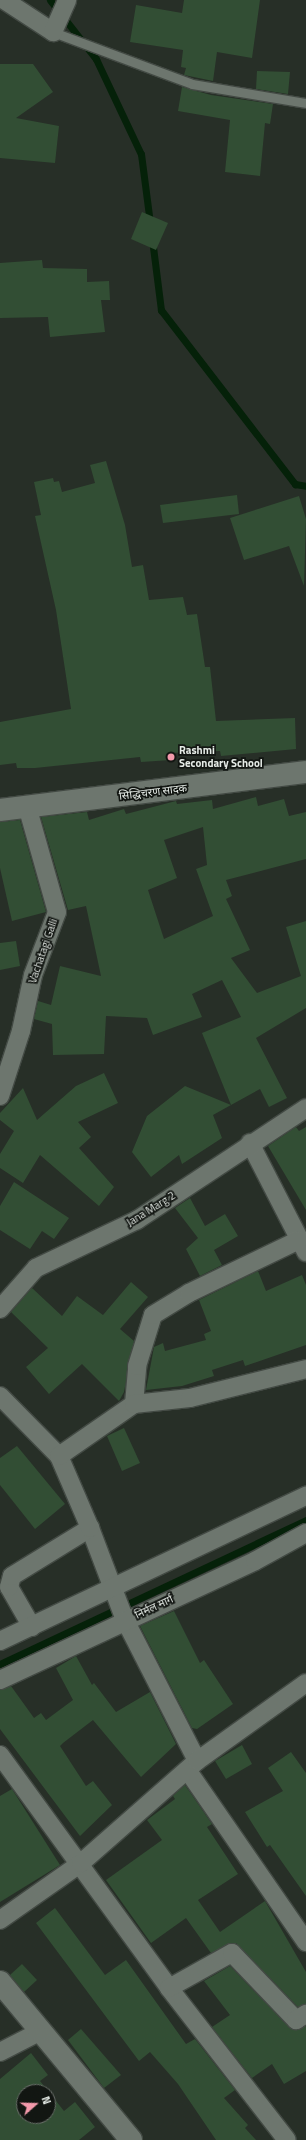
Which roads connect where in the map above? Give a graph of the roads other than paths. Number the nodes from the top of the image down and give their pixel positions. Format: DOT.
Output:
graph roads {
  1 [pos="4,0"];
  2 [pos="67,0"];
  3 [pos="53,32"];
  4 [pos="306,103"];
  5 [pos="306,772"];
  6 [pos="27,806"];
  7 [pos="0,810"];
  8 [pos="0,1096"];
  9 [pos="306,1108"];
  10 [pos="250,1143"];
  11 [pos="303,1246"];
  12 [pos="0,1310"];
  13 [pos="306,1369"];
  14 [pos="0,1396"];
  15 [pos="134,1404"];
  16 [pos="59,1456"];
  17 [pos="306,1496"];
  18 [pos="90,1528"];
  19 [pos="306,1533"];
  20 [pos="112,1588"];
  21 [pos="125,1619"];
  22 [pos="32,1627"];
  23 [pos="0,1641"];
  24 [pos="0,1680"];
  25 [pos="306,1683"];
  26 [pos="0,1755"];
  27 [pos="192,1766"];
  28 [pos="81,1864"];
  29 [pos="0,1920"];
  30 [pos="306,1942"];
  31 [pos="0,1982"];
  32 [pos="170,1988"];
  33 [pos="306,2014"];
  34 [pos="41,2031"];
  35 [pos="0,2052"];
  36 [pos="131,2140"];
  37 [pos="288,2140"];
  1 -- 3 [label="street"];
  2 -- 3 [label="street"];
  3 -- 4 [label="lane"];
  5 -- 6 [label="main road, सिद्धिचरण सादक"];
  6 -- 7 [label="main road, सिद्धिचरण सादक"];
  6 -- 8 [label="street, Vachatagi Galli"];
  9 -- 10 [label="street, Jana Marg 2"];
  10 -- 11 [label="street"];
  10 -- 12 [label="street, Jana Marg 2"];
  11 -- 15 [label="street"];
  13 -- 15 [label="street"];
  14 -- 16 [label="street"];
  15 -- 16 [label="street"];
  16 -- 18 [label="street"];
  17 -- 20 [label="street"];
  18 -- 20 [label="street"];
  18 -- 22 [label="street"];
  19 -- 21 [label="street, निर्मल मार्ग"];
  20 -- 21 [label="street"];
  20 -- 22 [label="street"];
  21 -- 24 [label="street, निर्मल मार्ग"];
  21 -- 27 [label="street"];
  22 -- 23 [label="street"];
  25 -- 27 [label="street"];
  26 -- 28 [label="street"];
  27 -- 28 [label="street"];
  27 -- 30 [label="street"];
  28 -- 29 [label="street"];
  28 -- 32 [label="street"];
  31 -- 34 [label="main road"];
  32 -- 33 [label="street"];
  32 -- 37 [label="street"];
  34 -- 35 [label="street"];
  34 -- 36 [label="main road"];
}
